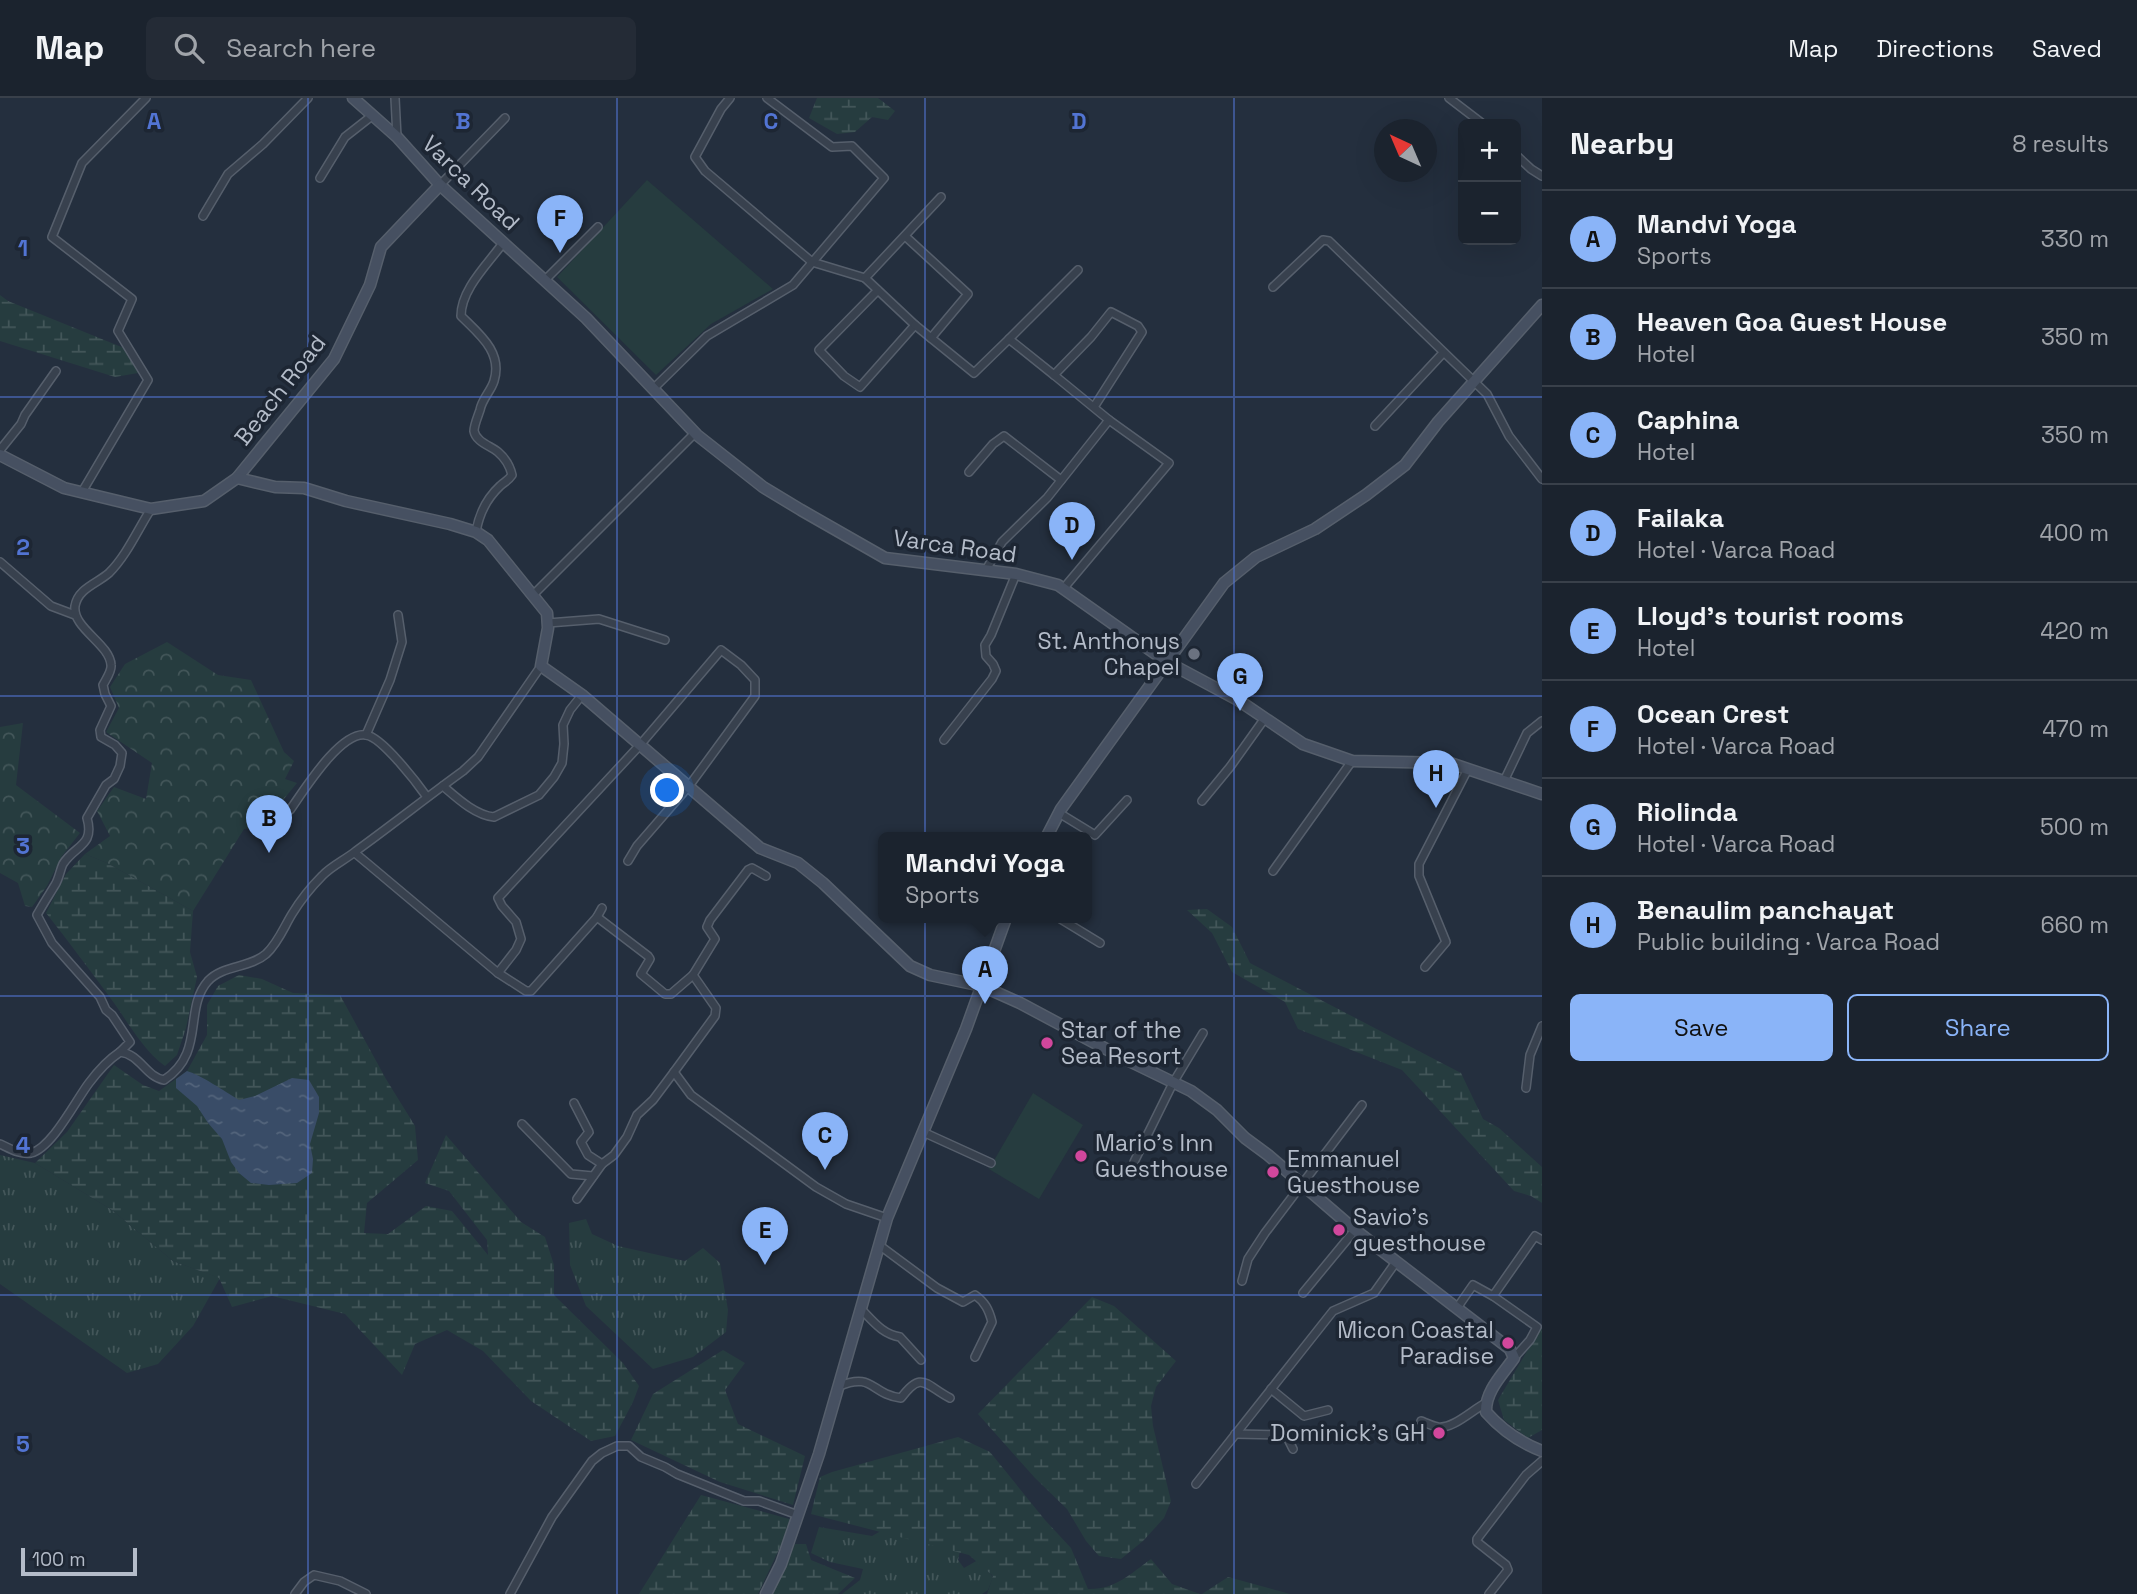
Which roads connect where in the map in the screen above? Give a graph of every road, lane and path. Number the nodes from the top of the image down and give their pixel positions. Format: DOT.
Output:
graph roads {
  1 [pos="146,98"];
  2 [pos="308,98"];
  3 [pos="354,98"];
  4 [pos="394,98"];
  5 [pos="730,98"];
  6 [pos="767,98"];
  7 [pos="1449,98"];
  8 [pos="373,115"];
  9 [pos="505,118"];
  10 [pos="1476,119"];
  11 [pos="397,137"];
  12 [pos="1521,160"];
  13 [pos="1542,176"];
  14 [pos="320,178"];
  15 [pos="440,186"];
  16 [pos="942,197"];
  17 [pos="203,216"];
  18 [pos="598,228"];
  19 [pos="905,236"];
  20 [pos="503,243"];
  21 [pos="812,262"];
  22 [pos="1078,270"];
  23 [pos="865,278"];
  24 [pos="545,280"];
  25 [pos="1273,286"];
  26 [pos="878,290"];
  27 [pos="1542,305"];
  28 [pos="915,324"];
  29 [pos="931,338"];
  30 [pos="1009,339"];
  31 [pos="1443,353"];
  32 [pos="56,370"];
  33 [pos="1054,375"];
  34 [pos="1473,382"];
  35 [pos="653,389"];
  36 [pos="1094,407"];
  37 [pos="1109,420"];
  38 [pos="1375,426"];
  39 [pos="695,433"];
  40 [pos="0,450"];
  41 [pos="0,455"];
  42 [pos="969,472"];
  43 [pos="237,478"];
  44 [pos="1542,479"];
  45 [pos="1061,480"];
  46 [pos="82,492"];
  47 [pos="151,509"];
  48 [pos="475,532"];
  49 [pos="0,562"];
  50 [pos="986,570"];
  51 [pos="1016,574"];
  52 [pos="1063,589"];
  53 [pos="534,594"];
  54 [pos="75,615"];
  55 [pos="397,615"];
  56 [pos="548,623"];
  57 [pos="665,640"];
  58 [pos="1167,662"];
  59 [pos="541,666"];
  60 [pos="582,695"];
  61 [pos="1265,718"];
  62 [pos="1542,721"];
  63 [pos="366,735"];
  64 [pos="944,740"];
  65 [pos="640,744"];
  66 [pos="1352,761"];
  67 [pos="1468,769"];
  68 [pos="1504,781"];
  69 [pos="443,786"];
  70 [pos="688,786"];
  71 [pos="1542,794"];
  72 [pos="427,797"];
  73 [pos="1127,800"];
  74 [pos="1202,801"];
  75 [pos="290,810"];
  76 [pos="1059,813"];
  77 [pos="1049,832"];
  78 [pos="1090,832"];
  79 [pos="1092,833"];
  80 [pos="355,853"];
  81 [pos="628,860"];
  82 [pos="1273,872"];
  83 [pos="766,876"];
  84 [pos="602,908"];
  85 [pos="597,917"];
  86 [pos="1004,923"];
  87 [pos="1067,923"];
  88 [pos="1100,943"];
  89 [pos="1425,967"];
  90 [pos="498,973"];
  91 [pos="693,975"];
  92 [pos="982,986"];
  93 [pos="1542,1026"];
  94 [pos="1203,1033"];
  95 [pos="120,1052"];
  96 [pos="674,1072"];
  97 [pos="1173,1083"];
  98 [pos="1526,1088"];
  99 [pos="574,1103"];
  100 [pos="1362,1105"];
  101 [pos="522,1124"];
  102 [pos="923,1132"];
  103 [pos="0,1144"];
  104 [pos="1134,1162"];
  105 [pos="991,1163"];
  106 [pos="602,1164"];
  107 [pos="593,1176"];
  108 [pos="1302,1184"];
  109 [pos="576,1199"];
  110 [pos="887,1218"];
  111 [pos="1355,1230"];
  112 [pos="1542,1240"];
  113 [pos="879,1245"];
  114 [pos="1396,1262"];
  115 [pos="1242,1281"];
  116 [pos="1303,1293"];
  117 [pos="1493,1296"];
  118 [pos="1457,1308"];
  119 [pos="861,1309"];
  120 [pos="975,1357"];
  121 [pos="1514,1358"];
  122 [pos="920,1360"];
  123 [pos="839,1386"];
  124 [pos="1271,1390"];
  125 [pos="950,1398"];
  126 [pos="1486,1403"];
  127 [pos="1328,1410"];
  128 [pos="1421,1421"];
  129 [pos="1236,1434"];
  130 [pos="1293,1449"];
  131 [pos="1542,1451"];
  132 [pos="1542,1461"];
  133 [pos="1196,1484"];
  134 [pos="798,1515"];
  135 [pos="295,1594"];
  136 [pos="366,1594"];
  137 [pos="510,1594"];
  138 [pos="766,1594"];
  139 [pos="1489,1594"];
  1 -- 46 [label="street"];
  2 -- 17 [label="street"];
  3 -- 8 [label="street, Varca Road"];
  4 -- 11 [label="street"];
  5 -- 21 [label="street"];
  6 -- 21 [label="street"];
  7 -- 10 [label="street"];
  8 -- 11 [label="street, Varca Road"];
  8 -- 14 [label="street"];
  9 -- 15 [label="street"];
  11 -- 15 [label="street, Varca Road"];
  12 -- 13 [label="street"];
  15 -- 20 [label="street, Varca Road"];
  15 -- 43 [label="street, Beach Road"];
  16 -- 19 [label="street"];
  18 -- 24 [label="street"];
  19 -- 23 [label="street"];
  19 -- 29 [label="street"];
  20 -- 24 [label="street, Varca Road"];
  20 -- 48 [label="street"];
  21 -- 23 [label="street"];
  21 -- 35 [label="street"];
  22 -- 30 [label="street"];
  23 -- 26 [label="street"];
  24 -- 35 [label="street, Varca Road"];
  25 -- 31 [label="street"];
  26 -- 28 [label="street"];
  26 -- 28 [label="street"];
  27 -- 34 [label="street"];
  28 -- 29 [label="street"];
  29 -- 30 [label="street"];
  30 -- 33 [label="street"];
  31 -- 34 [label="street"];
  31 -- 38 [label="street"];
  32 -- 40 [label="street"];
  33 -- 36 [label="street"];
  33 -- 36 [label="street"];
  34 -- 44 [label="street"];
  34 -- 58 [label="street"];
  35 -- 39 [label="street, Varca Road"];
  36 -- 37 [label="street"];
  37 -- 45 [label="street"];
  37 -- 52 [label="street"];
  39 -- 50 [label="street, Varca Road"];
  39 -- 53 [label="street"];
  41 -- 46 [label="street"];
  42 -- 45 [label="street"];
  43 -- 47 [label="street, Beach Road"];
  43 -- 48 [label="street"];
  45 -- 50 [label="street"];
  46 -- 47 [label="street"];
  47 -- 54 [label="street"];
  48 -- 53 [label="street"];
  49 -- 54 [label="street"];
  50 -- 51 [label="street, Varca Road"];
  51 -- 52 [label="street, Varca Road"];
  51 -- 64 [label="street"];
  52 -- 58 [label="street, Varca Road"];
  53 -- 56 [label="street"];
  54 -- 95 [label="street"];
  55 -- 63 [label="street"];
  56 -- 57 [label="street"];
  56 -- 59 [label="street"];
  58 -- 61 [label="street, Varca Road"];
  58 -- 76 [label="street"];
  59 -- 60 [label="street"];
  59 -- 69 [label="street"];
  60 -- 65 [label="street"];
  60 -- 69 [label="street"];
  61 -- 66 [label="street, Varca Road"];
  61 -- 74 [label="street"];
  62 -- 68 [label="street"];
  63 -- 72 [label="street"];
  63 -- 75 [label="street"];
  65 -- 70 [label="street"];
  65 -- 70 [label="street"];
  65 -- 90 [label="street"];
  66 -- 67 [label="street, Varca Road"];
  66 -- 82 [label="street"];
  67 -- 68 [label="street, Varca Road"];
  67 -- 89 [label="street"];
  68 -- 71 [label="street, Varca Road"];
  69 -- 72 [label="street"];
  70 -- 81 [label="street"];
  70 -- 92 [label="street"];
  72 -- 80 [label="street"];
  73 -- 79 [label="street"];
  76 -- 77 [label="street"];
  76 -- 78 [label="street"];
  80 -- 90 [label="street"];
  80 -- 95 [label="street"];
  83 -- 91 [label="street"];
  84 -- 85 [label="street"];
  85 -- 90 [label="street"];
  85 -- 91 [label="street"];
  86 -- 92 [label="street"];
  87 -- 88 [label="street"];
  91 -- 96 [label="street"];
  92 -- 97 [label="street"];
  92 -- 102 [label="street"];
  93 -- 98 [label="street"];
  94 -- 97 [label="street"];
  95 -- 103 [label="street"];
  96 -- 106 [label="street"];
  96 -- 110 [label="street"];
  97 -- 104 [label="street"];
  97 -- 108 [label="street"];
  99 -- 106 [label="street"];
  100 -- 108 [label="street"];
  101 -- 107 [label="street"];
  102 -- 105 [label="street"];
  102 -- 110 [label="street"];
  106 -- 107 [label="street"];
  107 -- 109 [label="street"];
  108 -- 111 [label="street"];
  108 -- 115 [label="street"];
  110 -- 113 [label="street"];
  111 -- 114 [label="street"];
  111 -- 116 [label="street"];
  112 -- 117 [label="street"];
  113 -- 119 [label="street"];
  113 -- 120 [label="street"];
  114 -- 118 [label="street"];
  114 -- 124 [label="street"];
  117 -- 118 [label="street"];
  117 -- 121 [label="street"];
  118 -- 121 [label="street"];
  119 -- 122 [label="street"];
  119 -- 123 [label="street"];
  121 -- 126 [label="street"];
  123 -- 125 [label="street"];
  123 -- 134 [label="street"];
  124 -- 127 [label="street"];
  124 -- 129 [label="street"];
  126 -- 128 [label="street"];
  126 -- 131 [label="street"];
  129 -- 130 [label="street"];
  129 -- 133 [label="street"];
  132 -- 139 [label="street"];
  134 -- 137 [label="street"];
  134 -- 138 [label="street"];
  135 -- 136 [label="street"];
}
